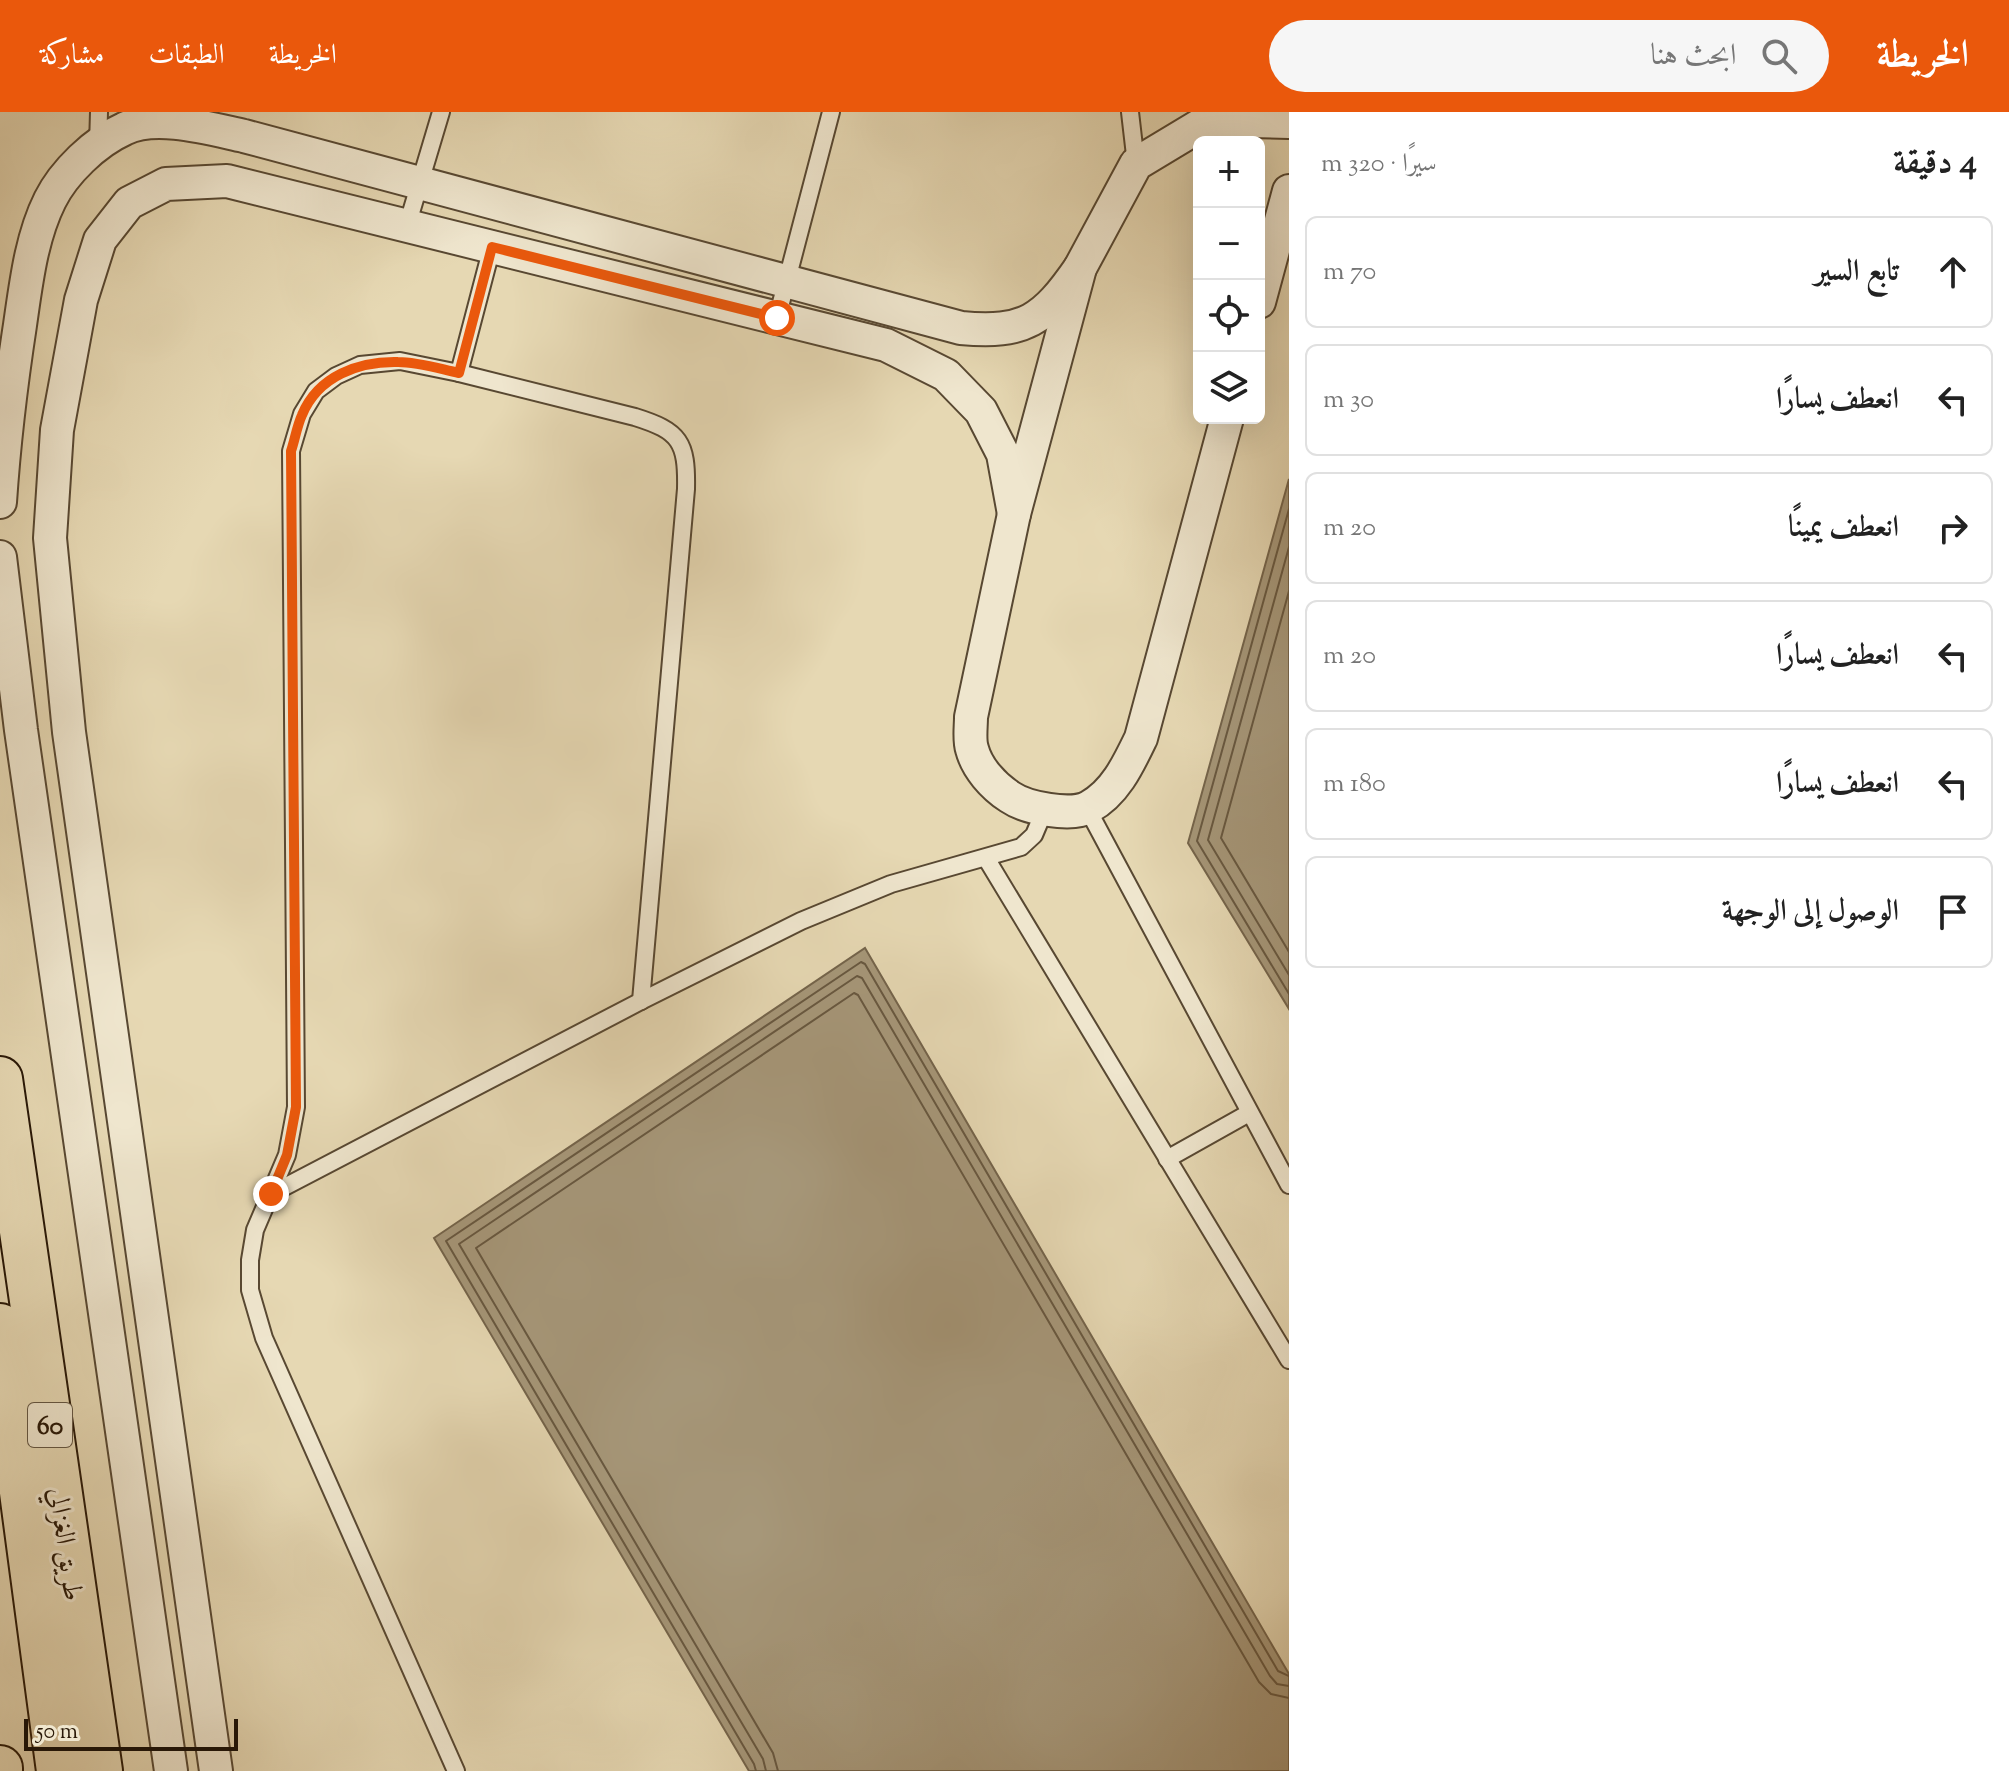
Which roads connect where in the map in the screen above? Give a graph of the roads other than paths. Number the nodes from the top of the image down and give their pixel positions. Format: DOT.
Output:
graph roads {
  1 [pos="99,112"];
  2 [pos="441,112"];
  3 [pos="831,112"];
  4 [pos="1130,112"];
  5 [pos="1289,122"];
  6 [pos="98,146"];
  7 [pos="1136,164"];
  8 [pos="420,183"];
  9 [pos="1289,191"];
  10 [pos="407,226"];
  11 [pos="492,247"];
  12 [pos="1080,268"];
  13 [pos="1265,280"];
  14 [pos="786,282"];
  15 [pos="777,318"];
  16 [pos="459,373"];
  17 [pos="1225,424"];
  18 [pos="0,502"];
  19 [pos="1014,514"];
  20 [pos="0,557"];
  21 [pos="1087,808"];
  22 [pos="1045,809"];
  23 [pos="986,858"];
  24 [pos="641,1001"];
  25 [pos="108,1007"];
  26 [pos="61,1014"];
  27 [pos="0,1079"];
  28 [pos="1249,1113"];
  29 [pos="1167,1159"];
  30 [pos="1289,1185"];
  31 [pos="271,1194"];
  32 [pos="0,1326"];
  33 [pos="1289,1360"];
  34 [pos="59,1771"];
  35 [pos="100,1771"];
  36 [pos="171,1771"];
  37 [pos="216,1771"];
  38 [pos="456,1771"];
  1 -- 6 [label="lane"];
  2 -- 8 [label="lane"];
  3 -- 14 [label="lane"];
  4 -- 7 [label="lane"];
  5 -- 7 [label="street"];
  6 -- 8 [label="street"];
  6 -- 18 [label="street"];
  7 -- 12 [label="street"];
  8 -- 10 [label="lane"];
  8 -- 14 [label="street"];
  9 -- 13 [label="street"];
  10 -- 11 [label="street"];
  10 -- 25 [label="street"];
  11 -- 15 [label="street"];
  11 -- 16 [label="lane"];
  12 -- 14 [label="street"];
  12 -- 19 [label="street"];
  14 -- 15 [label="lane"];
  15 -- 19 [label="street"];
  16 -- 24 [label="lane"];
  16 -- 31 [label="lane"];
  17 -- 21 [label="street"];
  19 -- 22 [label="street"];
  20 -- 26 [label="street"];
  21 -- 22 [label="street"];
  21 -- 28 [label="lane"];
  22 -- 23 [label="lane"];
  23 -- 24 [label="lane"];
  23 -- 29 [label="lane"];
  24 -- 31 [label="lane"];
  25 -- 26 [label="street"];
  25 -- 37 [label="street"];
  26 -- 36 [label="street"];
  27 -- 35 [label="main road, طريق الغزالي / 60"];
  28 -- 29 [label="lane"];
  28 -- 30 [label="lane"];
  29 -- 33 [label="lane"];
  31 -- 38 [label="lane"];
  32 -- 34 [label="main road, 60"];
}
